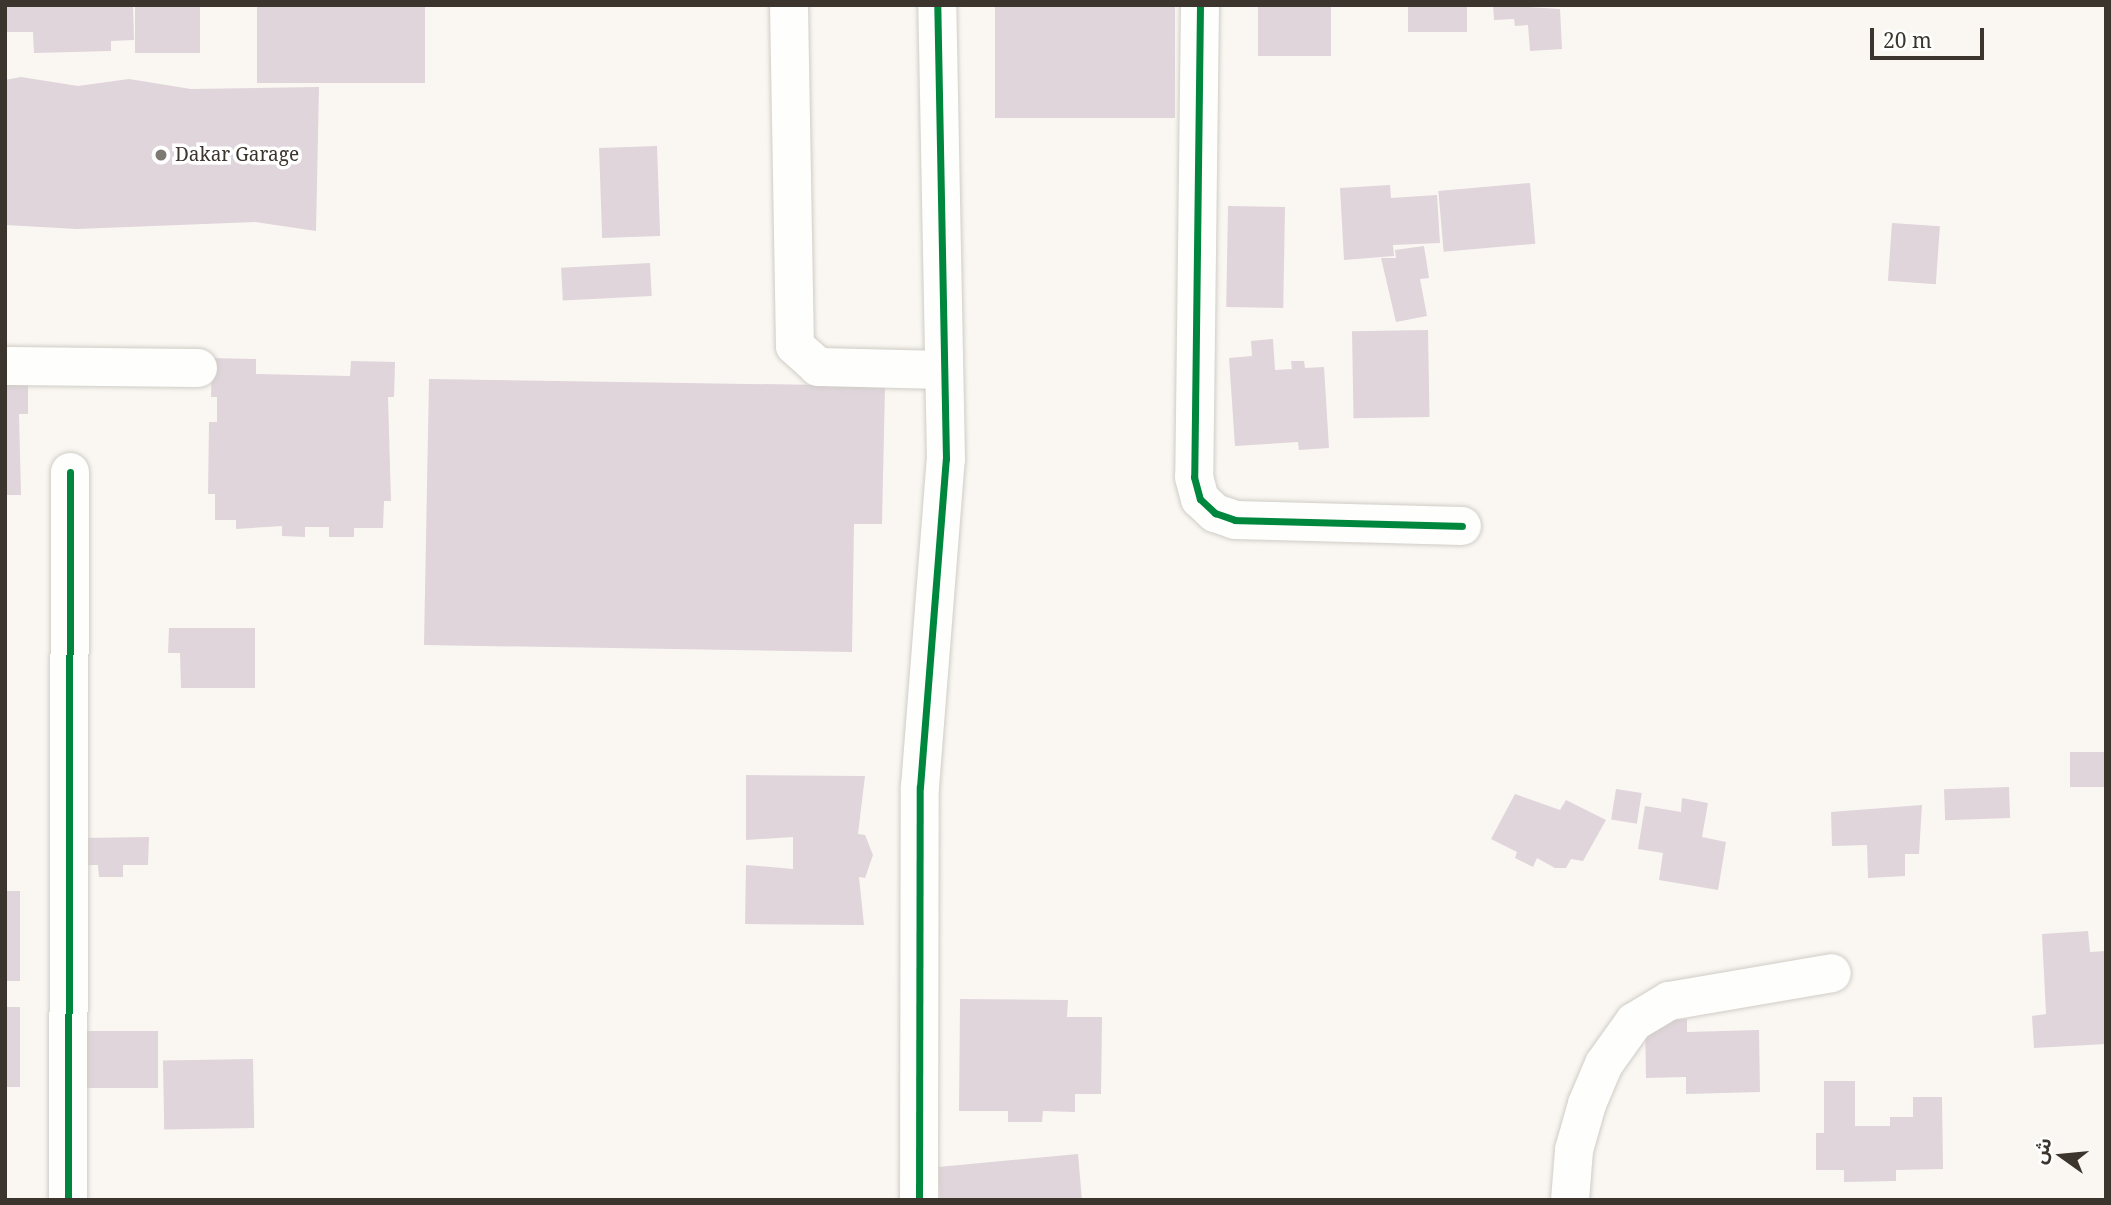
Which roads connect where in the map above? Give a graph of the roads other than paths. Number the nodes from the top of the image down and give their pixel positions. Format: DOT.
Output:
graph roads {
  1 [pos="789,5"];
  2 [pos="937,5"];
  3 [pos="1200,5"];
  4 [pos="5,366"];
  5 [pos="198,368"];
  6 [pos="944,370"];
  7 [pos="70,472"];
  8 [pos="1462,526"];
  9 [pos="1832,973"];
  10 [pos="68,1200"];
  11 [pos="919,1200"];
  12 [pos="1570,1200"];
  1 -- 6 [label="street"];
  2 -- 6 [label="street"];
  3 -- 8 [label="street"];
  4 -- 5 [label="street"];
  6 -- 11 [label="street"];
  7 -- 10 [label="street"];
  9 -- 12 [label="street"];
}
